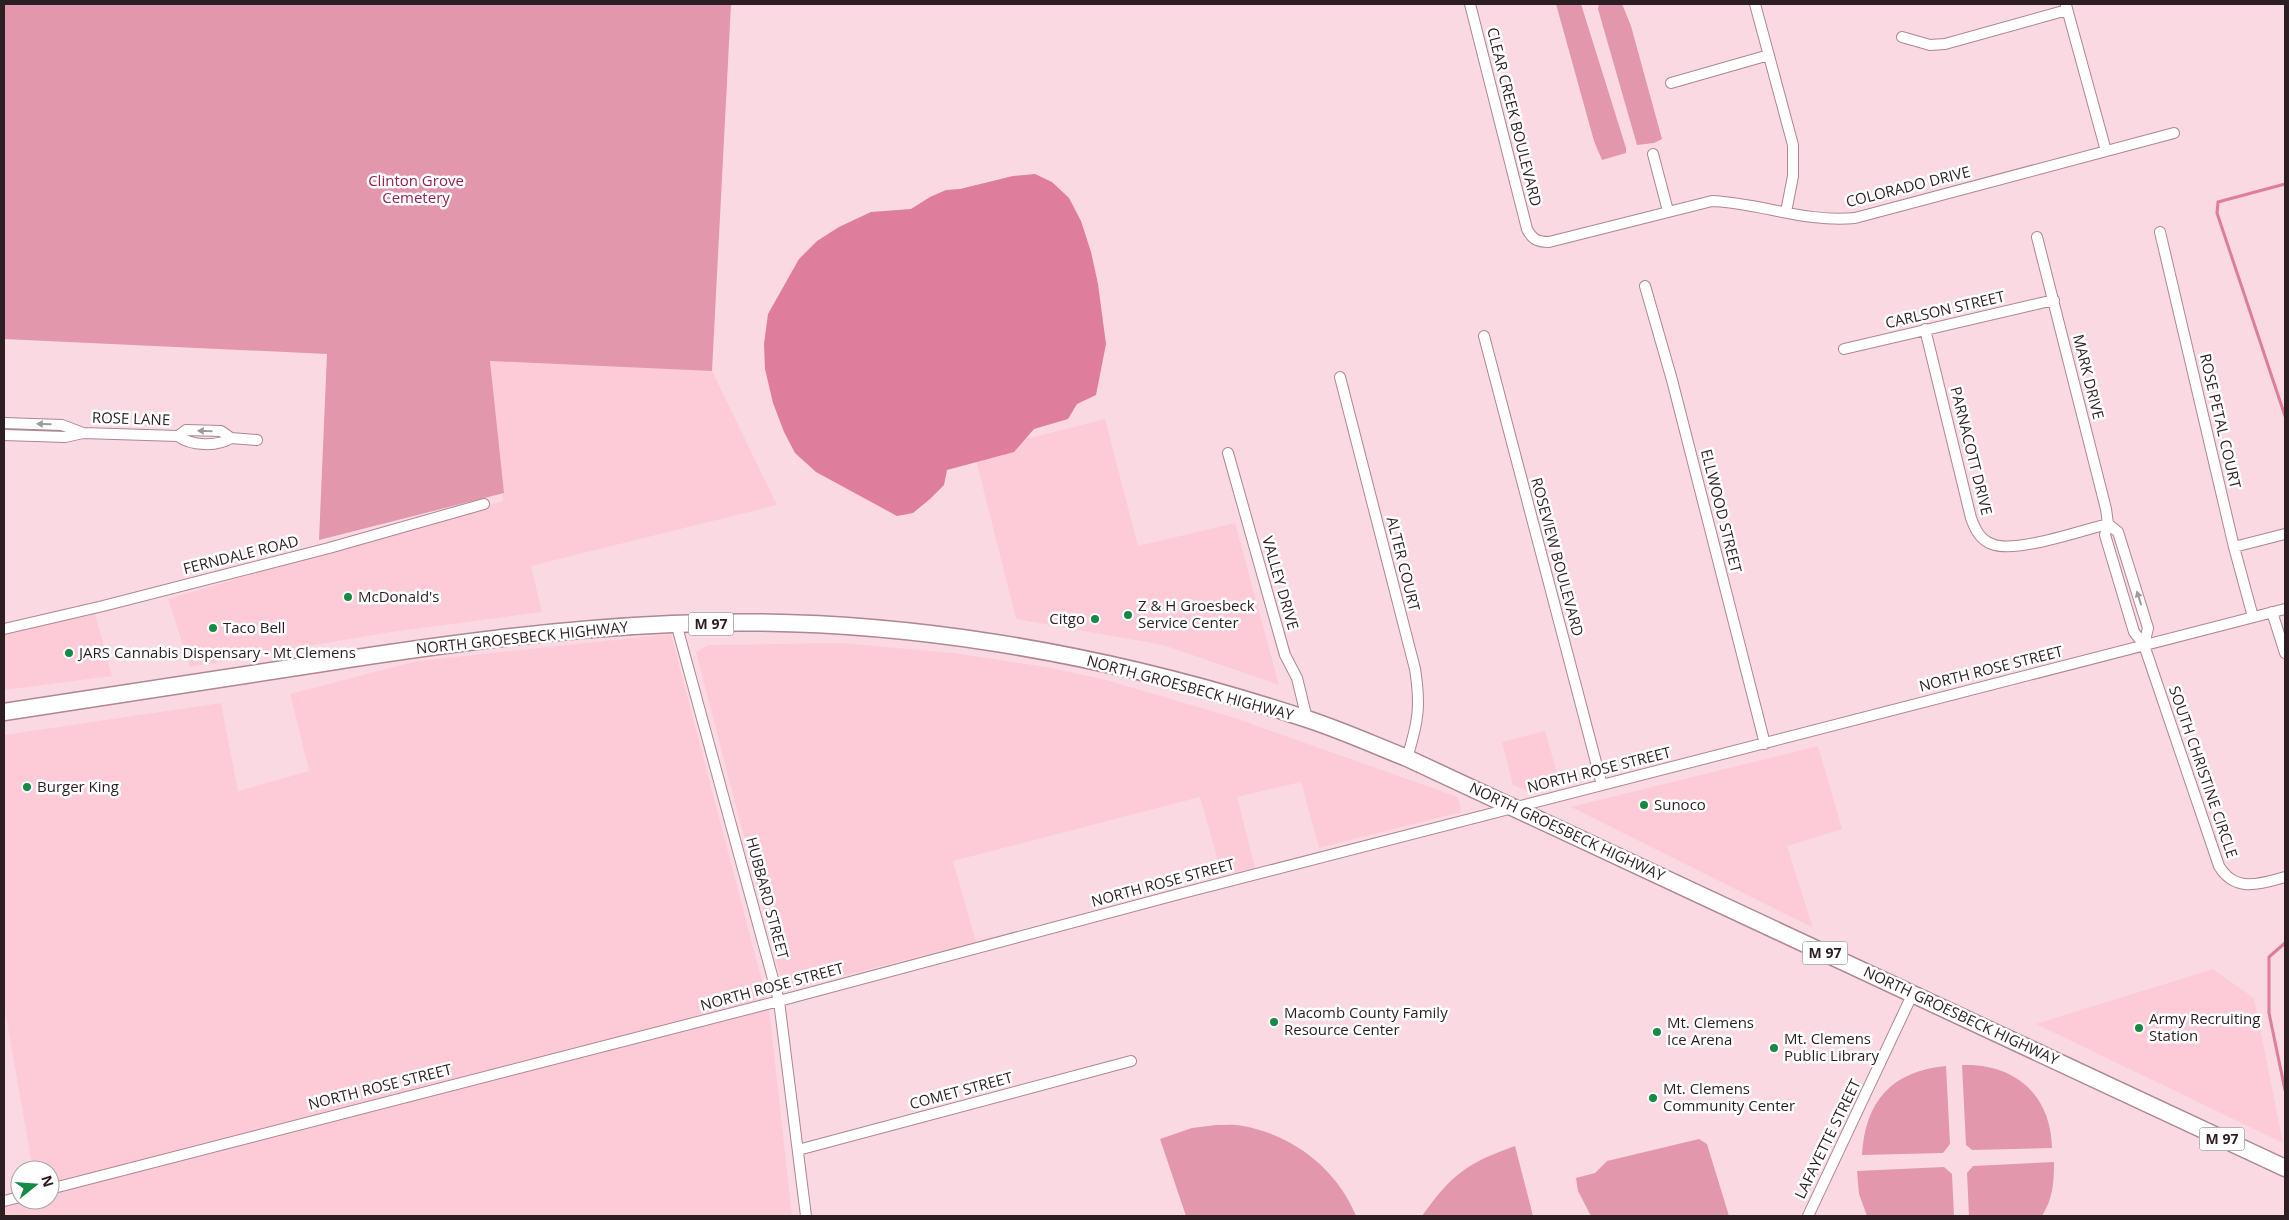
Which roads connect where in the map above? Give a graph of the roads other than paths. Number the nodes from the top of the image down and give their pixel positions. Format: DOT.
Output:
graph roads {
  1 [pos="1470,4"];
  2 [pos="1755,4"];
  3 [pos="2066,7"];
  4 [pos="1902,37"];
  5 [pos="1769,55"];
  6 [pos="1671,83"];
  7 [pos="2174,133"];
  8 [pos="2106,151"];
  9 [pos="1653,154"];
  10 [pos="1668,211"];
  11 [pos="1786,212"];
  12 [pos="2160,232"];
  13 [pos="1531,237"];
  14 [pos="2037,237"];
  15 [pos="1645,286"];
  16 [pos="2054,300"];
  17 [pos="1926,329"];
  18 [pos="1484,336"];
  19 [pos="1844,349"];
  20 [pos="1340,377"];
  21 [pos="4,423"];
  22 [pos="83,433"];
  23 [pos="4,435"];
  24 [pos="257,440"];
  25 [pos="1228,453"];
  26 [pos="484,504"];
  27 [pos="2108,524"];
  28 [pos="2285,534"];
  29 [pos="2234,547"];
  30 [pos="2285,609"];
  31 [pos="2272,612"];
  32 [pos="2253,617"];
  33 [pos="676,623"];
  34 [pos="4,628"];
  35 [pos="2144,645"];
  36 [pos="2285,653"];
  37 [pos="4,712"];
  38 [pos="1308,719"];
  39 [pos="1765,744"];
  40 [pos="1407,758"];
  41 [pos="1602,785"];
  42 [pos="1514,808"];
  43 [pos="2285,877"];
  44 [pos="1912,993"];
  45 [pos="779,1001"];
  46 [pos="1131,1061"];
  47 [pos="798,1150"];
  48 [pos="2285,1168"];
  49 [pos="60,1186"];
  50 [pos="806,1216"];
  51 [pos="1808,1216"];
  1 -- 13 [label="street, CLEAR CREEK BOULEVARD"];
  2 -- 5 [label="street"];
  3 -- 4 [label="street"];
  3 -- 8 [label="street"];
  5 -- 6 [label="street"];
  5 -- 11 [label="street"];
  7 -- 8 [label="street, COLORADO DRIVE"];
  8 -- 11 [label="street, COLORADO DRIVE"];
  9 -- 10 [label="street"];
  10 -- 11 [label="street, COLORADO DRIVE"];
  10 -- 13 [label="street, COLORADO DRIVE"];
  12 -- 29 [label="street, ROSE PETAL COURT"];
  14 -- 16 [label="street, MARK DRIVE"];
  15 -- 39 [label="street, ELLWOOD STREET"];
  16 -- 17 [label="street, CARLSON STREET"];
  16 -- 27 [label="street, MARK DRIVE"];
  17 -- 19 [label="street, CARLSON STREET"];
  17 -- 27 [label="street, PARNACOTT DRIVE"];
  18 -- 41 [label="street, ROSEVIEW BOULEVARD"];
  20 -- 40 [label="street, ALTER COURT"];
  22 -- 21 [label="street, ROSE LANE, one-way"];
  22 -- 23 [label="street, ROSE LANE"];
  22 -- 24 [label="street, ROSE LANE"];
  25 -- 38 [label="street, VALLEY DRIVE"];
  26 -- 34 [label="street, FERNDALE ROAD"];
  27 -- 35 [label="street, MARK DRIVE"];
  35 -- 27 [label="street, MARK DRIVE, one-way"];
  28 -- 29 [label="street"];
  29 -- 32 [label="street, ROSE PETAL COURT"];
  30 -- 31 [label="street, NORTH ROSE STREET"];
  31 -- 32 [label="street, NORTH ROSE STREET"];
  31 -- 36 [label="street"];
  32 -- 35 [label="street, NORTH ROSE STREET"];
  33 -- 37 [label="main road, NORTH GROESBECK HIGHWAY / M 97"];
  33 -- 38 [label="main road, NORTH GROESBECK HIGHWAY / M 97"];
  33 -- 45 [label="street, HUBBARD STREET"];
  35 -- 39 [label="street, NORTH ROSE STREET"];
  35 -- 43 [label="street, SOUTH CHRISTINE CIRCLE"];
  38 -- 40 [label="main road, NORTH GROESBECK HIGHWAY / M 97"];
  39 -- 41 [label="street, NORTH ROSE STREET"];
  40 -- 42 [label="main road, NORTH GROESBECK HIGHWAY / M 97"];
  41 -- 42 [label="street, NORTH ROSE STREET"];
  42 -- 44 [label="main road, NORTH GROESBECK HIGHWAY / M 97"];
  42 -- 45 [label="street, NORTH ROSE STREET"];
  44 -- 48 [label="main road, NORTH GROESBECK HIGHWAY / M 97"];
  44 -- 51 [label="street, LAFAYETTE STREET"];
  45 -- 47 [label="street, HUBBARD STREET"];
  45 -- 49 [label="street, NORTH ROSE STREET"];
  46 -- 47 [label="street, COMET STREET"];
  47 -- 50 [label="street, HUBBARD STREET"];
}
